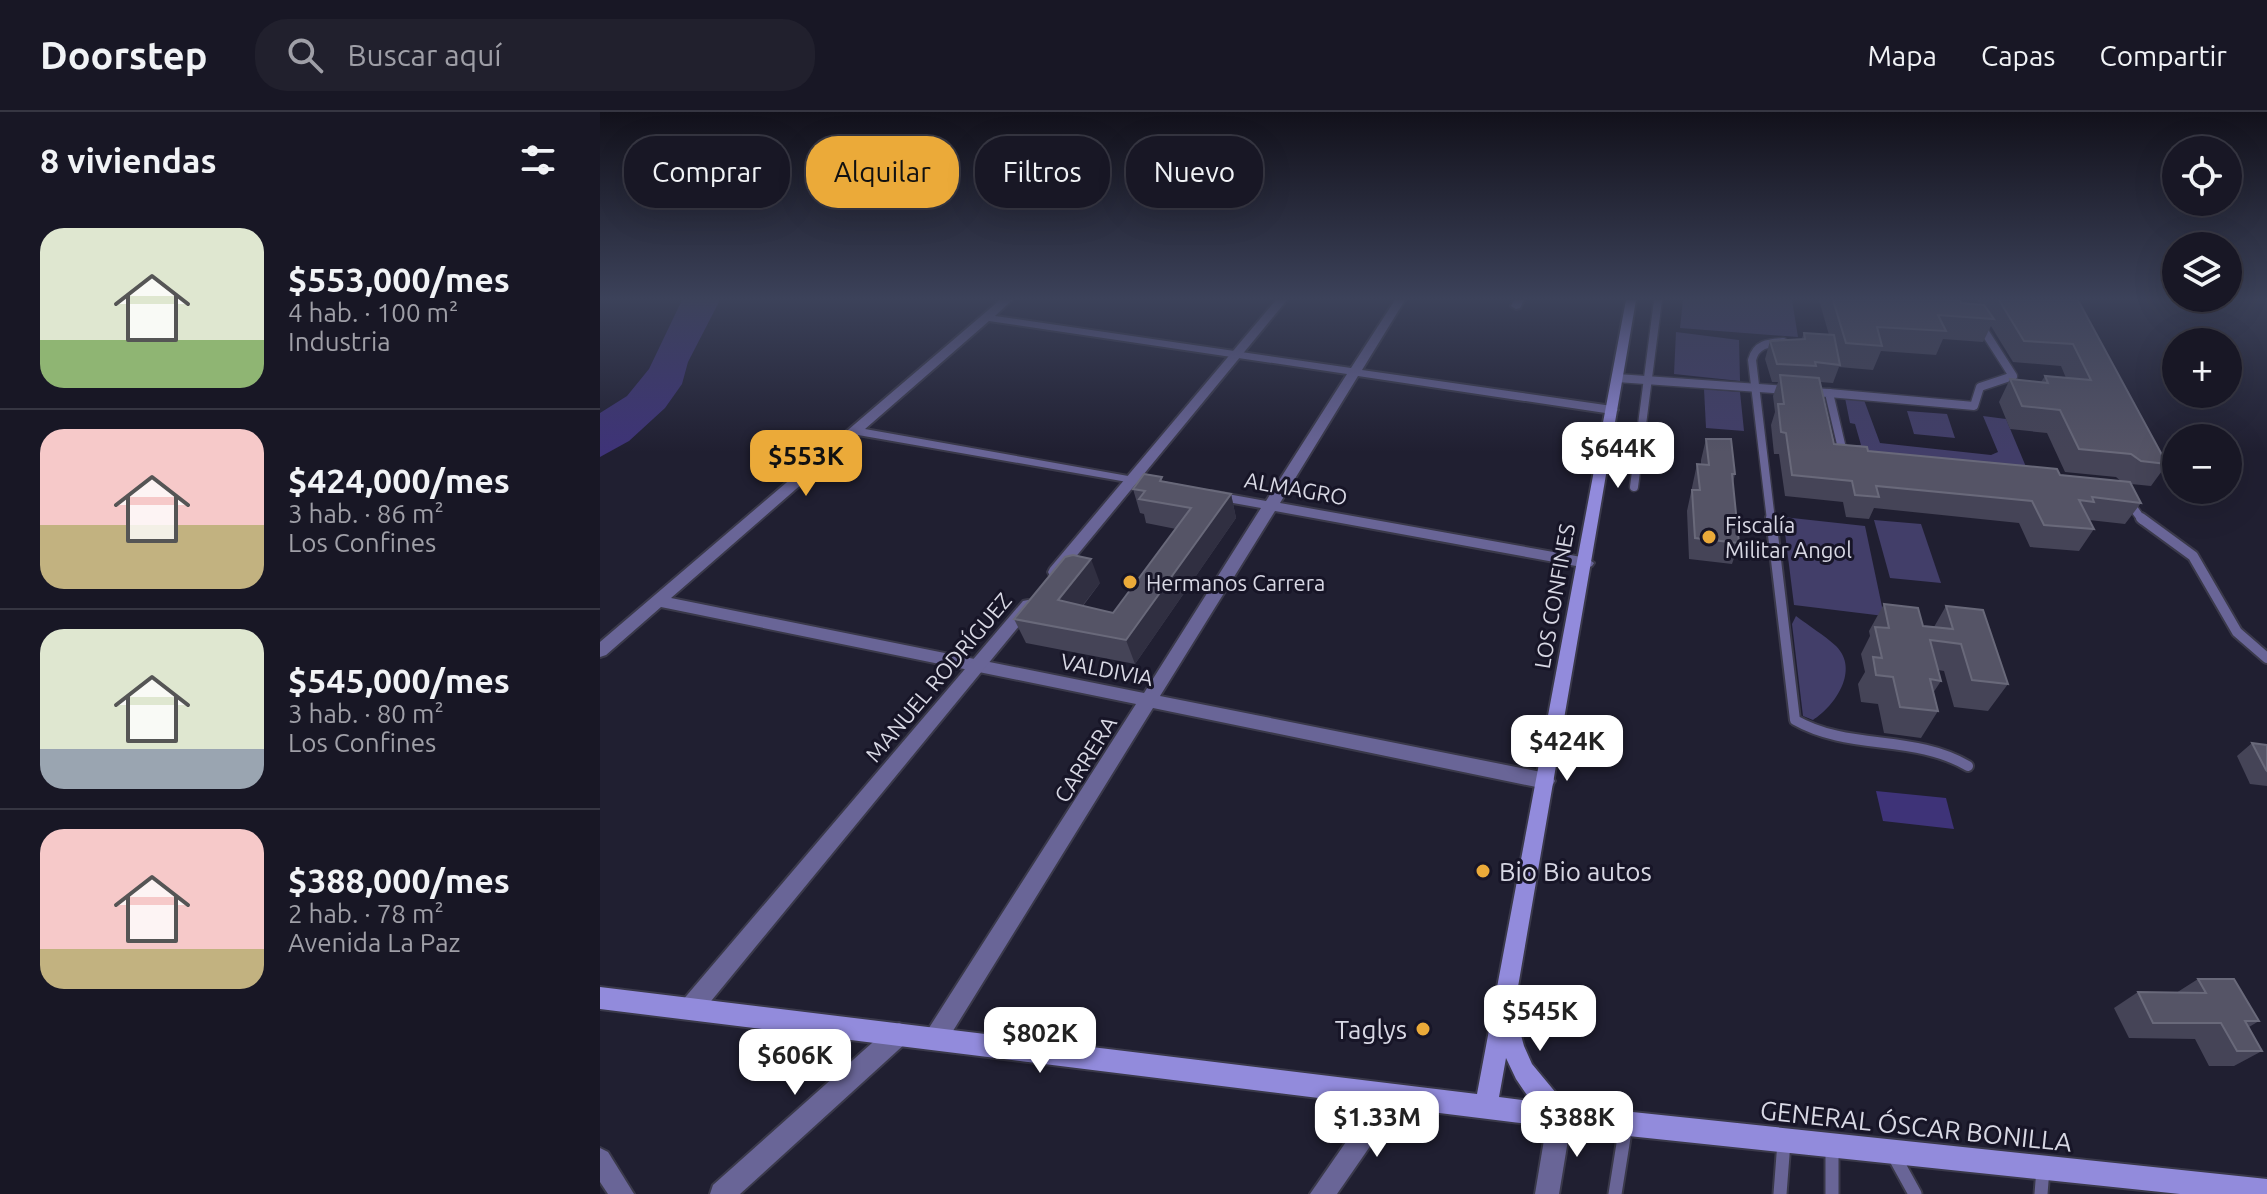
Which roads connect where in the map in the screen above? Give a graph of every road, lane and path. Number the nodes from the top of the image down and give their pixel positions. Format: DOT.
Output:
graph roads {
  1 [pos="949,350"];
  2 [pos="1213,350"];
  3 [pos="1240,350"];
  4 [pos="1369,350"];
  5 [pos="1622,350"];
  6 [pos="1652,350"];
  7 [pos="1756,350"];
  8 [pos="1996,350"];
  9 [pos="1237,354"];
  10 [pos="1356,371"];
  11 [pos="1617,378"];
  12 [pos="1649,378"];
  13 [pos="1754,388"];
  14 [pos="1829,393"];
  15 [pos="1612,410"];
  16 [pos="855,431"];
  17 [pos="1860,462"];
  18 [pos="1131,481"];
  19 [pos="1161,486"];
  20 [pos="1634,487"];
  21 [pos="2121,489"];
  22 [pos="1191,491"];
  23 [pos="1271,506"];
  24 [pos="1587,563"];
  25 [pos="658,601"];
  26 [pos="600,651"];
  27 [pos="2267,658"];
  28 [pos="977,665"];
  29 [pos="1148,700"];
  30 [pos="1968,766"];
  31 [pos="1546,781"];
  32 [pos="1507,995"];
  33 [pos="600,998"];
  34 [pos="690,1009"];
  35 [pos="899,1034"];
  36 [pos="935,1039"];
  37 [pos="1392,1095"];
  38 [pos="1486,1107"];
  39 [pos="1560,1116"];
  40 [pos="1626,1123"];
  41 [pos="1784,1140"];
  42 [pos="1831,1145"];
  43 [pos="1892,1151"];
  44 [pos="600,1160"];
  45 [pos="2043,1167"];
  46 [pos="2267,1191"];
  47 [pos="622,1194"];
  48 [pos="722,1194"];
  49 [pos="1322,1194"];
  50 [pos="1547,1194"];
  51 [pos="1615,1194"];
  52 [pos="1780,1194"];
  53 [pos="1832,1194"];
  54 [pos="1915,1194"];
  55 [pos="2041,1194"];
  1 -- 16 [label="street"];
  2 -- 9 [label="street"];
  3 -- 9 [label="street, MANUEL RODRÍGUEZ"];
  4 -- 10 [label="street, CARRERA"];
  5 -- 11 [label="main road, LOS CONFINES"];
  6 -- 12 [label="lane"];
  7 -- 13 [label="lane"];
  8 -- 14 [label="lane"];
  9 -- 10 [label="street"];
  9 -- 18 [label="street, MANUEL RODRÍGUEZ"];
  10 -- 15 [label="street"];
  10 -- 23 [label="street, CARRERA"];
  11 -- 12 [label="lane"];
  11 -- 15 [label="main road, LOS CONFINES"];
  12 -- 13 [label="lane"];
  12 -- 20 [label="lane"];
  13 -- 14 [label="lane"];
  13 -- 30 [label="lane"];
  14 -- 17 [label="lane"];
  15 -- 24 [label="main road, LOS CONFINES"];
  16 -- 18 [label="street"];
  16 -- 25 [label="street"];
  18 -- 19 [label="street"];
  18 -- 28 [label="street, MANUEL RODRÍGUEZ"];
  21 -- 27 [label="lane"];
  22 -- 23 [label="street, ALMAGRO"];
  23 -- 24 [label="street, ALMAGRO"];
  23 -- 29 [label="street, CARRERA"];
  24 -- 31 [label="main road, LOS CONFINES"];
  25 -- 26 [label="street"];
  25 -- 28 [label="street, VALDIVIA"];
  28 -- 29 [label="street, VALDIVIA"];
  28 -- 34 [label="street, MANUEL RODRÍGUEZ"];
  29 -- 31 [label="street, VALDIVIA"];
  29 -- 36 [label="street, CARRERA"];
  31 -- 32 [label="main road, LOS CONFINES"];
  32 -- 38 [label="main road, LOS CONFINES"];
  32 -- 39 [label="main road, LOS CONFINES"];
  33 -- 34 [label="main road, GENERAL ÓSCAR BONILLA"];
  34 -- 35 [label="main road, GENERAL ÓSCAR BONILLA"];
  35 -- 36 [label="main road, GENERAL ÓSCAR BONILLA"];
  35 -- 48 [label="street"];
  36 -- 37 [label="main road, GENERAL ÓSCAR BONILLA"];
  37 -- 38 [label="main road, GENERAL ÓSCAR BONILLA"];
  37 -- 49 [label="street"];
  38 -- 39 [label="main road, GENERAL ÓSCAR BONILLA"];
  39 -- 40 [label="main road, GENERAL ÓSCAR BONILLA"];
  39 -- 50 [label="street"];
  40 -- 41 [label="main road, GENERAL ÓSCAR BONILLA"];
  40 -- 51 [label="lane"];
  41 -- 42 [label="main road, GENERAL ÓSCAR BONILLA"];
  41 -- 52 [label="lane"];
  42 -- 43 [label="main road, GENERAL ÓSCAR BONILLA"];
  42 -- 53 [label="lane"];
  43 -- 45 [label="main road, GENERAL ÓSCAR BONILLA"];
  43 -- 54 [label="lane"];
  44 -- 47 [label="street"];
  45 -- 46 [label="main road, GENERAL ÓSCAR BONILLA"];
  45 -- 55 [label="lane"];
}
